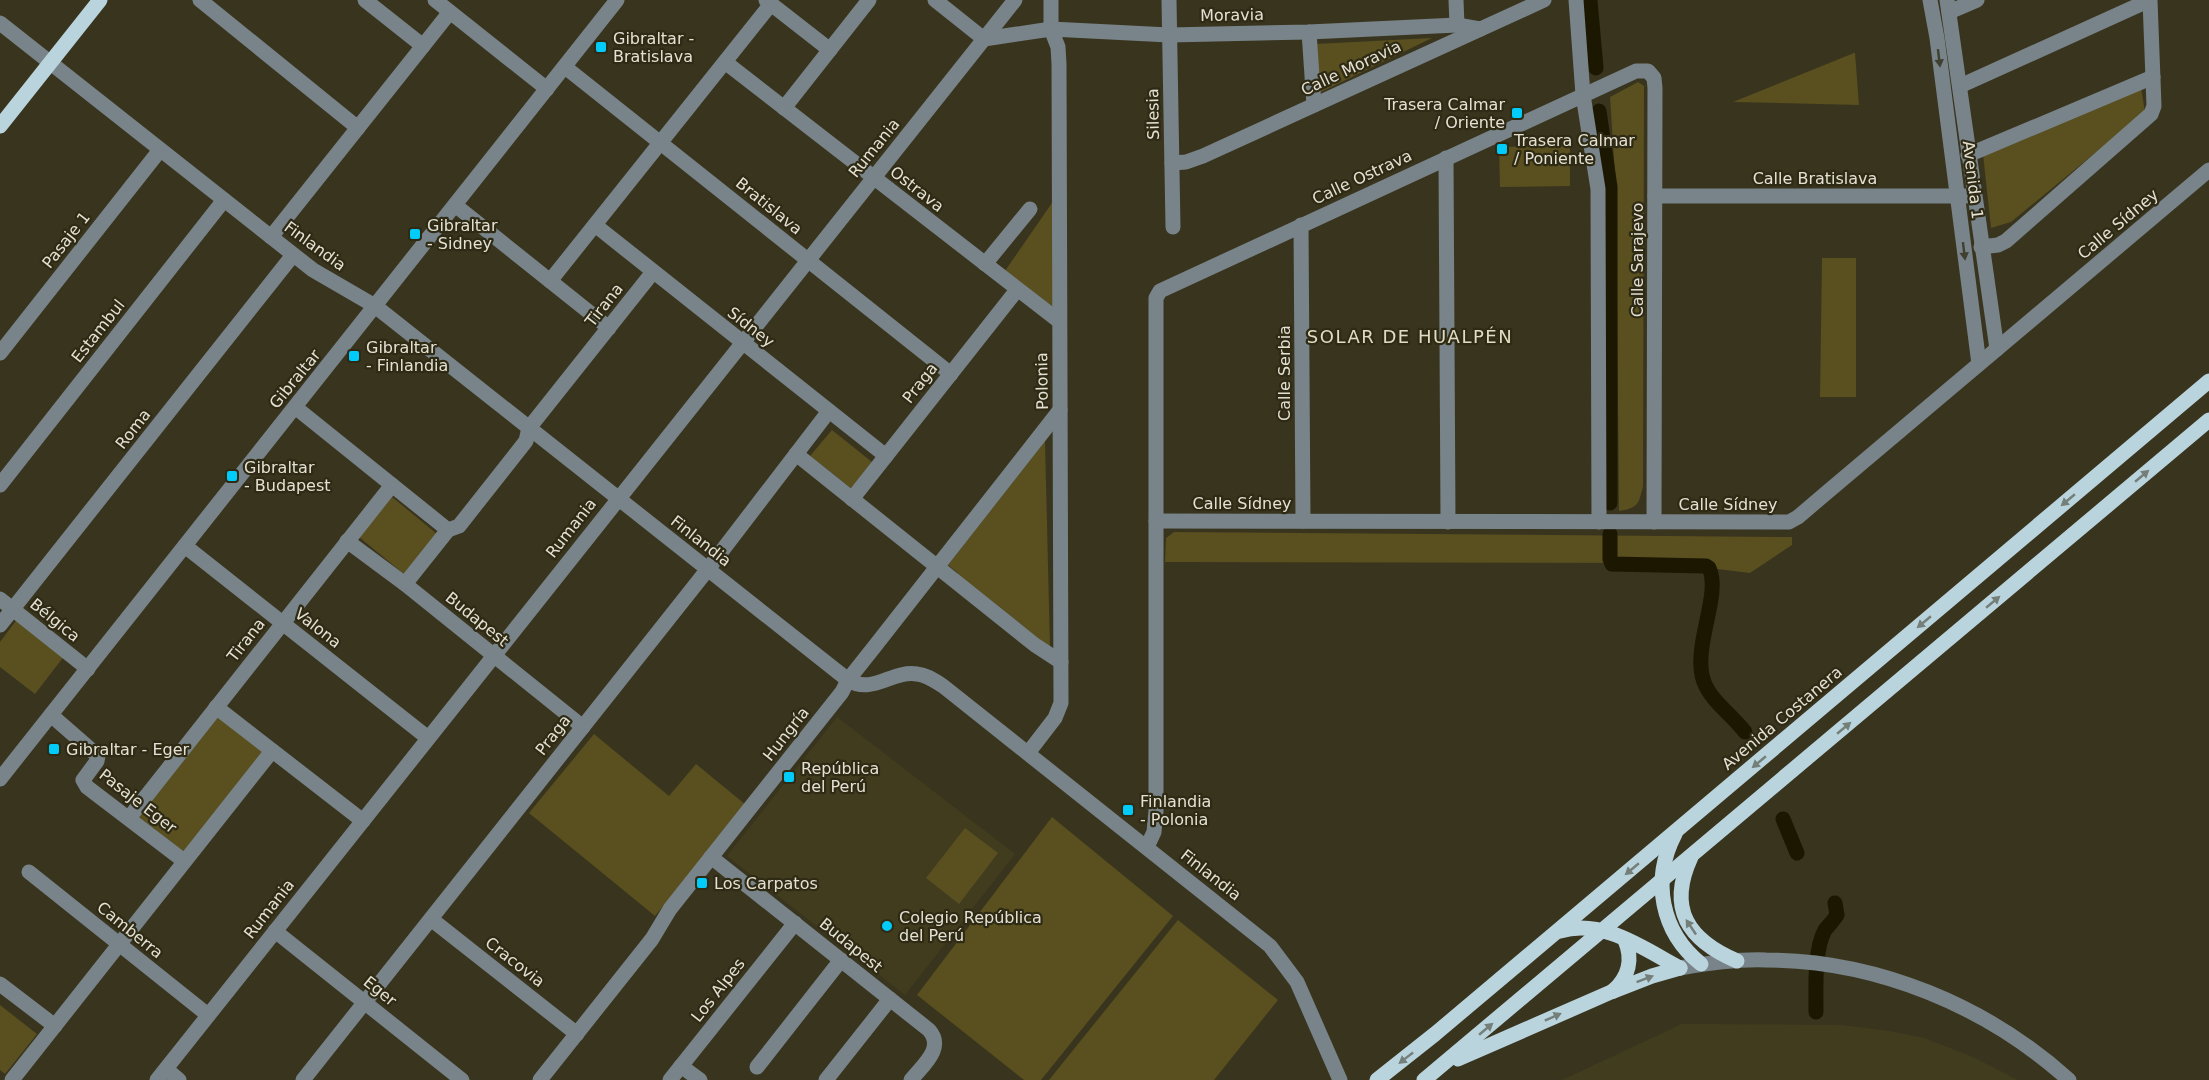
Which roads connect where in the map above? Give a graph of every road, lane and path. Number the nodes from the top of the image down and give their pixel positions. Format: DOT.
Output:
graph roads {
  1 [pos="100,0"];
  2 [pos="200,0"];
  3 [pos="365,0"];
  4 [pos="435,0"];
  5 [pos="617,0"];
  6 [pos="869,0"];
  7 [pos="935,0"];
  8 [pos="1015,0"];
  9 [pos="1051,0"];
  10 [pos="1169,0"];
  11 [pos="1456,0"];
  12 [pos="1544,0"];
  13 [pos="1576,0"];
  14 [pos="1930,0"];
  15 [pos="1977,0"];
  16 [pos="768,2"];
  17 [pos="1948,6"];
  18 [pos="450,12"];
  19 [pos="0,23"];
  20 [pos="1457,25"];
  21 [pos="1051,29"];
  22 [pos="1480,29"];
  23 [pos="1310,32"];
  24 [pos="1169,35"];
  25 [pos="984,39"];
  26 [pos="423,46"];
  27 [pos="830,50"];
  28 [pos="50,62"];
  29 [pos="725,62"];
  30 [pos="565,67"];
  31 [pos="2153,77"];
  32 [pos="1960,86"];
  33 [pos="547,89"];
  34 [pos="1583,95"];
  35 [pos="1314,105"];
  36 [pos="784,108"];
  37 [pos="0,126"];
  38 [pos="358,128"];
  39 [pos="660,143"];
  40 [pos="160,150"];
  41 [pos="1968,155"];
  42 [pos="1446,158"];
  43 [pos="1172,163"];
  44 [pos="2209,170"];
  45 [pos="873,178"];
  46 [pos="1974,195"];
  47 [pos="1655,196"];
  48 [pos="1957,196"];
  49 [pos="224,200"];
  50 [pos="455,205"];
  51 [pos="1030,209"];
  52 [pos="595,225"];
  53 [pos="1301,225"];
  54 [pos="1173,227"];
  55 [pos="271,237"];
  56 [pos="1981,247"];
  57 [pos="294,255"];
  58 [pos="808,260"];
  59 [pos="985,264"];
  60 [pos="653,272"];
  61 [pos="550,281"];
  62 [pos="1017,290"];
  63 [pos="375,306"];
  64 [pos="1059,321"];
  65 [pos="609,328"];
  66 [pos="742,342"];
  67 [pos="1997,349"];
  68 [pos="0,353"];
  69 [pos="1979,364"];
  70 [pos="951,374"];
  71 [pos="2209,381"];
  72 [pos="295,407"];
  73 [pos="1060,410"];
  74 [pos="829,411"];
  75 [pos="2209,420"];
  76 [pos="529,428"];
  77 [pos="796,454"];
  78 [pos="886,456"];
  79 [pos="392,484"];
  80 [pos="0,485"];
  81 [pos="618,498"];
  82 [pos="852,499"];
  83 [pos="1156,521"];
  84 [pos="1303,521"];
  85 [pos="1448,522"];
  86 [pos="1599,522"];
  87 [pos="1654,522"];
  88 [pos="448,530"];
  89 [pos="347,541"];
  90 [pos="185,546"];
  91 [pos="936,567"];
  92 [pos="708,569"];
  93 [pos="405,584"];
  94 [pos="0,599"];
  95 [pos="13,609"];
  96 [pos="282,623"];
  97 [pos="0,625"];
  98 [pos="494,656"];
  99 [pos="1060,662"];
  100 [pos="88,669"];
  101 [pos="848,680"];
  102 [pos="216,707"];
  103 [pos="51,715"];
  104 [pos="583,727"];
  105 [pos="428,738"];
  106 [pos="272,750"];
  107 [pos="1028,753"];
  108 [pos="0,780"];
  109 [pos="129,818"];
  110 [pos="363,821"];
  111 [pos="1677,831"];
  112 [pos="1147,848"];
  113 [pos="1691,856"];
  114 [pos="711,857"];
  115 [pos="184,861"];
  116 [pos="29,872"];
  117 [pos="1662,881"];
  118 [pos="431,919"];
  119 [pos="795,923"];
  120 [pos="1604,930"];
  121 [pos="275,931"];
  122 [pos="1555,933"];
  123 [pos="1625,940"];
  124 [pos="119,944"];
  125 [pos="841,960"];
  126 [pos="1737,961"];
  127 [pos="1701,964"];
  128 [pos="1680,968"];
  129 [pos="0,984"];
  130 [pos="1611,992"];
  131 [pos="890,999"];
  132 [pos="365,1002"];
  133 [pos="208,1015"];
  134 [pos="55,1026"];
  135 [pos="577,1034"];
  136 [pos="681,1066"];
  137 [pos="1442,1066"];
  138 [pos="757,1067"];
  139 [pos="161,1075"];
  140 [pos="0,1076"];
  141 [pos="5,1080"];
  142 [pos="12,1080"];
  143 [pos="179,1080"];
  144 [pos="303,1080"];
  145 [pos="462,1080"];
  146 [pos="540,1080"];
  147 [pos="670,1080"];
  148 [pos="700,1080"];
  149 [pos="826,1080"];
  150 [pos="911,1080"];
  151 [pos="1340,1080"];
  152 [pos="1377,1080"];
  153 [pos="1424,1080"];
  154 [pos="2069,1080"];
  1 -- 28 [label="main road"];
  2 -- 38 [label="street"];
  3 -- 26 [label="street"];
  4 -- 18 [label="street"];
  5 -- 30 [label="street, Gibraltar"];
  6 -- 27 [label="street"];
  7 -- 25 [label="street"];
  8 -- 25 [label="street, Rumania"];
  9 -- 21 [label="street, Polonia"];
  10 -- 24 [label="street, Silesia"];
  11 -- 20 [label="street"];
  12 -- 22 [label="street, Calle Moravia"];
  13 -- 34 [label="street"];
  14 -- 48 [label="street, Avenida 1, one-way"];
  15 -- 17 [label="street"];
  16 -- 27 [label="street"];
  16 -- 29 [label="street"];
  17 -- 32 [label="street, Avenida 1"];
  18 -- 26 [label="street"];
  18 -- 33 [label="street"];
  19 -- 28 [label="street, Finlandia"];
  20 -- 22 [label="street, Moravia"];
  20 -- 23 [label="street, Moravia"];
  21 -- 24 [label="street, Moravia"];
  21 -- 25 [label="street, Moravia"];
  21 -- 64 [label="street, Polonia"];
  22 -- 35 [label="street, Calle Moravia"];
  23 -- 24 [label="street, Moravia"];
  23 -- 35 [label="street"];
  24 -- 43 [label="street, Silesia"];
  25 -- 45 [label="street, Rumania"];
  26 -- 38 [label="street"];
  27 -- 36 [label="street"];
  28 -- 37 [label="main road"];
  28 -- 40 [label="street, Finlandia"];
  29 -- 36 [label="street, Ostrava"];
  29 -- 39 [label="street"];
  30 -- 33 [label="street, Gibraltar"];
  30 -- 39 [label="street, Bratislava"];
  31 -- 32 [label="street"];
  31 -- 41 [label="street"];
  31 -- 56 [label="street"];
  32 -- 41 [label="street, Avenida 1"];
  33 -- 50 [label="street, Gibraltar"];
  34 -- 42 [label="street, Calle Ostrava"];
  34 -- 47 [label="street, Calle Sarajevo"];
  34 -- 86 [label="street"];
  35 -- 43 [label="street, Calle Moravia"];
  36 -- 45 [label="street, Ostrava"];
  38 -- 55 [label="street"];
  39 -- 52 [label="street"];
  39 -- 58 [label="street, Bratislava"];
  40 -- 49 [label="street, Finlandia"];
  40 -- 68 [label="street, Pasaje 1"];
  41 -- 46 [label="street, Avenida 1"];
  42 -- 53 [label="street, Calle Ostrava"];
  42 -- 85 [label="street"];
  43 -- 54 [label="street, Silesia"];
  44 -- 67 [label="street, Calle Sídney"];
  45 -- 58 [label="street, Rumania"];
  45 -- 59 [label="street, Ostrava"];
  46 -- 48 [label="street, Calle Bratislava"];
  46 -- 56 [label="street, Avenida 1"];
  47 -- 48 [label="street, Calle Bratislava"];
  47 -- 87 [label="street, Calle Sarajevo"];
  48 -- 69 [label="street, Avenida 1, one-way"];
  49 -- 55 [label="street, Finlandia"];
  49 -- 80 [label="street, Estambul"];
  50 -- 61 [label="street"];
  50 -- 63 [label="street, Gibraltar"];
  51 -- 59 [label="street"];
  52 -- 60 [label="street, Sídney"];
  52 -- 61 [label="street"];
  53 -- 83 [label="street, Calle Ostrava"];
  53 -- 84 [label="street, Calle Serbia"];
  55 -- 57 [label="street, Finlandia"];
  56 -- 67 [label="street, Avenida 1"];
  57 -- 63 [label="street, Finlandia"];
  57 -- 95 [label="street, Roma"];
  58 -- 66 [label="street, Rumania"];
  58 -- 70 [label="street, Bratislava"];
  59 -- 62 [label="street, Ostrava"];
  60 -- 65 [label="street, Tirana"];
  60 -- 66 [label="street, Sídney"];
  61 -- 65 [label="street"];
  62 -- 64 [label="street, Ostrava"];
  62 -- 70 [label="street, Praga"];
  63 -- 72 [label="street, Gibraltar"];
  63 -- 76 [label="street, Finlandia"];
  64 -- 73 [label="street, Polonia"];
  65 -- 76 [label="street, Tirana"];
  66 -- 74 [label="street, Sídney"];
  66 -- 81 [label="street, Rumania"];
  67 -- 69 [label="street, Calle Sídney"];
  69 -- 87 [label="street, Calle Sídney"];
  70 -- 78 [label="street, Praga"];
  71 -- 111 [label="main road, Avenida Costanera, one-way"];
  72 -- 79 [label="street"];
  72 -- 90 [label="street, Gibraltar"];
  73 -- 91 [label="street, Hungría"];
  73 -- 99 [label="street, Polonia"];
  74 -- 77 [label="street, Praga"];
  74 -- 78 [label="street, Sídney"];
  113 -- 75 [label="main road, one-way"];
  76 -- 81 [label="street, Finlandia"];
  76 -- 88 [label="street, Tirana"];
  77 -- 82 [label="street"];
  77 -- 92 [label="street, Praga"];
  78 -- 82 [label="street, Praga"];
  79 -- 88 [label="street"];
  79 -- 89 [label="street, Tirana"];
  81 -- 92 [label="street, Finlandia"];
  81 -- 98 [label="street, Rumania"];
  82 -- 91 [label="street"];
  83 -- 84 [label="street, Calle Sídney"];
  83 -- 112 [label="street"];
  84 -- 85 [label="street, Calle Sídney"];
  85 -- 86 [label="street, Calle Sídney"];
  86 -- 87 [label="street, Calle Sídney"];
  88 -- 93 [label="street, Tirana"];
  89 -- 93 [label="street, Budapest"];
  89 -- 96 [label="street, Tirana"];
  90 -- 96 [label="street, Valona"];
  90 -- 100 [label="street, Gibraltar"];
  91 -- 99 [label="street"];
  91 -- 101 [label="street, Hungría"];
  92 -- 101 [label="street, Finlandia"];
  92 -- 104 [label="street, Praga"];
  93 -- 98 [label="street, Budapest"];
  94 -- 95 [label="street, Bélgica"];
  95 -- 97 [label="street, Roma"];
  95 -- 100 [label="street, Bélgica"];
  96 -- 102 [label="street, Tirana"];
  96 -- 105 [label="street, Valona"];
  98 -- 104 [label="street, Budapest"];
  98 -- 105 [label="street, Rumania"];
  99 -- 107 [label="street, Polonia"];
  100 -- 103 [label="street, Gibraltar"];
  101 -- 107 [label="street, Finlandia"];
  101 -- 114 [label="street, Hungría"];
  102 -- 106 [label="street"];
  102 -- 109 [label="street, Tirana"];
  103 -- 108 [label="street, Gibraltar"];
  103 -- 109 [label="street, Pasaje Eger"];
  104 -- 118 [label="street, Praga"];
  105 -- 110 [label="street, Rumania"];
  106 -- 110 [label="street"];
  106 -- 115 [label="street"];
  107 -- 112 [label="street, Finlandia"];
  109 -- 115 [label="street, Pasaje Eger"];
  110 -- 121 [label="street, Rumania"];
  111 -- 117 [label="main road"];
  111 -- 122 [label="main road, Avenida Costanera, one-way"];
  112 -- 151 [label="street, Finlandia"];
  113 -- 117 [label="main road"];
  126 -- 113 [label="main road, one-way"];
  114 -- 119 [label="street, Budapest"];
  114 -- 135 [label="street, Hungría"];
  115 -- 124 [label="street"];
  116 -- 124 [label="street, Camberra"];
  117 -- 120 [label="main road"];
  117 -- 127 [label="main road"];
  118 -- 132 [label="street, Praga"];
  118 -- 135 [label="street, Cracovia"];
  119 -- 125 [label="street, Budapest"];
  119 -- 136 [label="street, Los Alpes"];
  120 -- 122 [label="main road"];
  120 -- 123 [label="main road"];
  137 -- 120 [label="main road, one-way"];
  121 -- 132 [label="street, Eger"];
  121 -- 133 [label="street, Rumania"];
  122 -- 152 [label="main road, Avenida Costanera, one-way"];
  123 -- 128 [label="main road"];
  123 -- 130 [label="main road"];
  124 -- 133 [label="street, Camberra"];
  124 -- 134 [label="street"];
  125 -- 131 [label="street, Budapest"];
  125 -- 138 [label="street"];
  126 -- 127 [label="street"];
  126 -- 154 [label="street"];
  127 -- 128 [label="street"];
  130 -- 128 [label="main road, one-way"];
  129 -- 134 [label="street"];
  137 -- 130 [label="main road, one-way"];
  131 -- 149 [label="street"];
  131 -- 150 [label="street, Budapest"];
  132 -- 144 [label="street, Praga"];
  132 -- 145 [label="street, Eger"];
  133 -- 139 [label="street, Rumania"];
  134 -- 142 [label="street"];
  135 -- 146 [label="street, Hungría"];
  136 -- 147 [label="street, Los Alpes"];
  136 -- 148 [label="street"];
  137 -- 153 [label="main road"];
  139 -- 143 [label="street"];
  140 -- 141 [label="street"];
}
